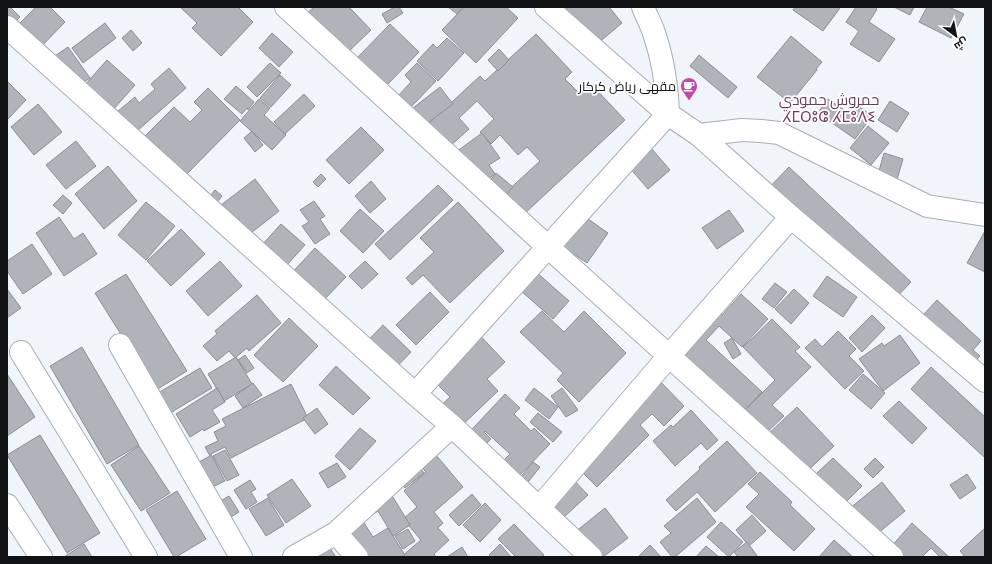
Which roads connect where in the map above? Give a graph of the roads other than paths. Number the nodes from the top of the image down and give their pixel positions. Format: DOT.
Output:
graph roads {
  1 [pos="286,7"];
  2 [pos="546,7"];
  3 [pos="643,7"];
  4 [pos="7,26"];
  5 [pos="668,114"];
  6 [pos="699,135"];
  7 [pos="985,215"];
  8 [pos="791,217"];
  9 [pos="548,247"];
  10 [pos="120,346"];
  11 [pos="21,352"];
  12 [pos="669,356"];
  13 [pos="985,382"];
  14 [pos="415,394"];
  15 [pos="452,426"];
  16 [pos="7,505"];
  17 [pos="539,508"];
  18 [pos="336,533"];
  19 [pos="41,557"];
  20 [pos="146,557"];
  21 [pos="241,557"];
  22 [pos="294,557"];
  23 [pos="357,557"];
  24 [pos="591,557"];
  25 [pos="892,557"];
  1 -- 9 [label="street"];
  2 -- 5 [label="street"];
  3 -- 5 [label="street"];
  4 -- 14 [label="street"];
  5 -- 6 [label="street"];
  5 -- 9 [label="street"];
  6 -- 7 [label="street"];
  6 -- 8 [label="street"];
  8 -- 12 [label="street"];
  8 -- 13 [label="street"];
  9 -- 12 [label="street"];
  9 -- 14 [label="street"];
  10 -- 21 [label="street"];
  11 -- 20 [label="street"];
  12 -- 17 [label="street"];
  12 -- 25 [label="street"];
  14 -- 15 [label="street"];
  15 -- 17 [label="street"];
  15 -- 18 [label="street"];
  16 -- 19 [label="street"];
  17 -- 24 [label="street"];
  18 -- 22 [label="street"];
  18 -- 23 [label="street"];
}
